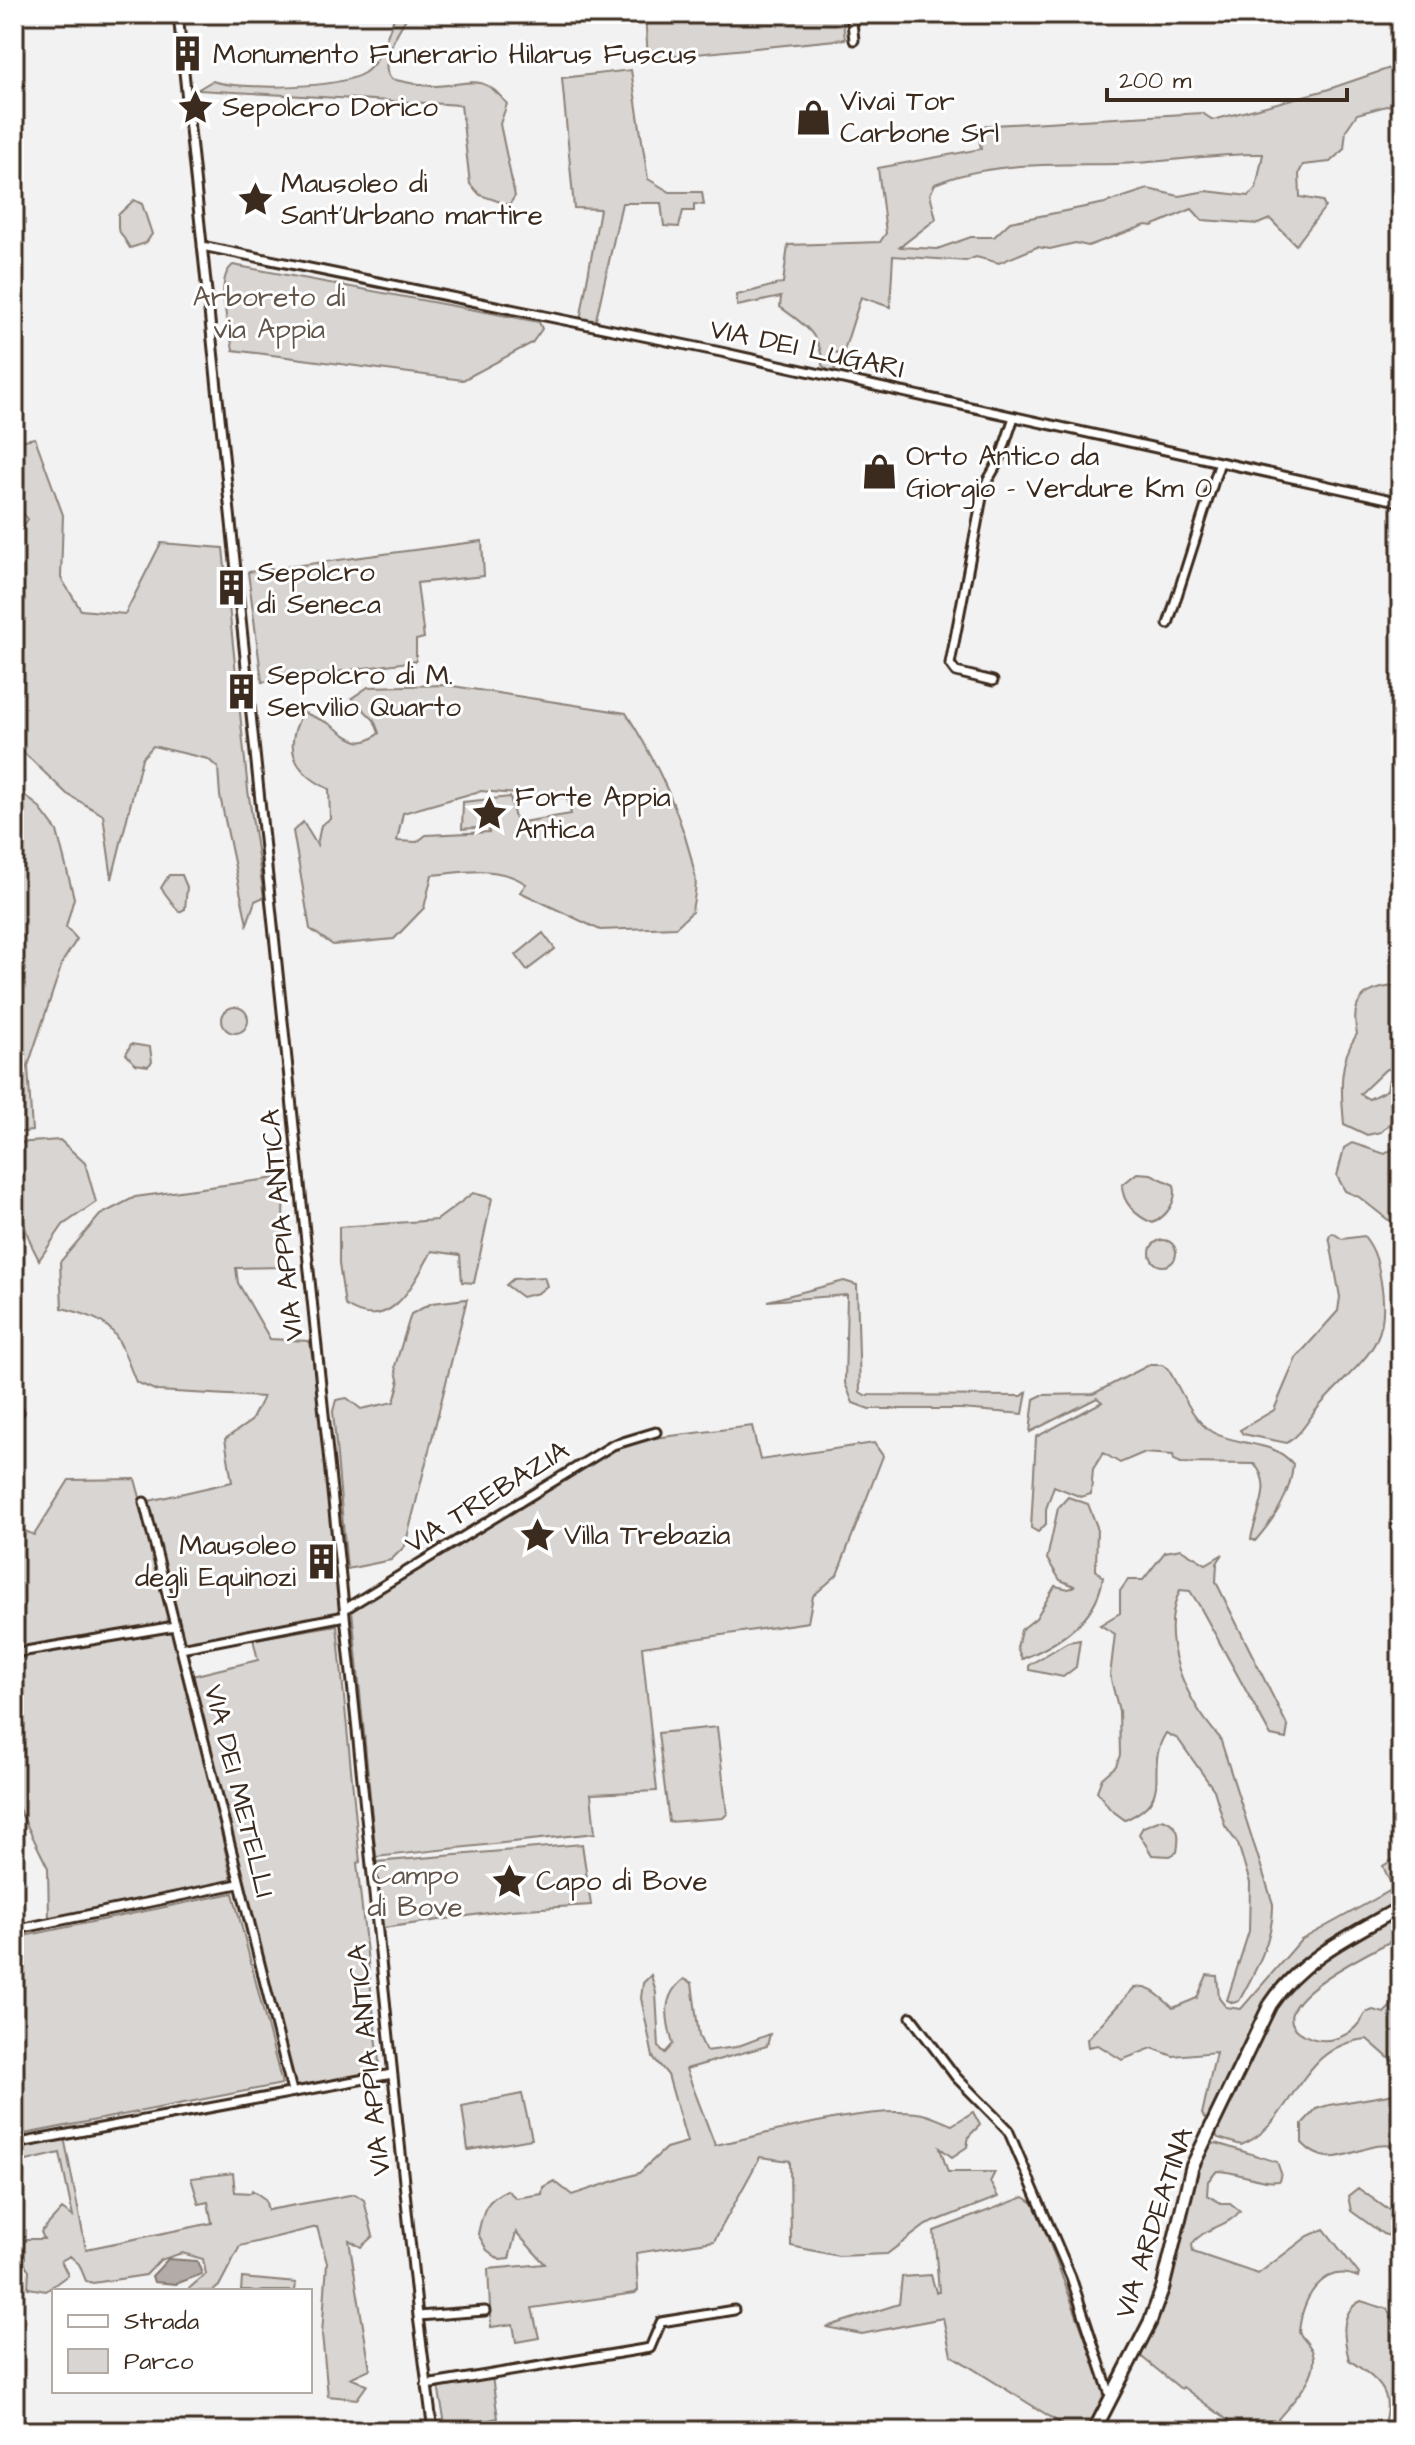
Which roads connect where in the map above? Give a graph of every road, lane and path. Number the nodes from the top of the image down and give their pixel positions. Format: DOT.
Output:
graph roads {
  1 [pos="178,14"];
  2 [pos="851,14"];
  3 [pos="854,40"];
  4 [pos="202,246"];
  5 [pos="1014,417"];
  6 [pos="1220,462"];
  7 [pos="1401,502"];
  8 [pos="1168,624"];
  9 [pos="993,681"];
  10 [pos="656,1432"];
  11 [pos="144,1502"];
  12 [pos="345,1612"];
  13 [pos="175,1626"];
  14 [pos="181,1648"];
  15 [pos="14,1653"];
  16 [pos="238,1884"];
  17 [pos="1401,1907"];
  18 [pos="14,1930"];
  19 [pos="911,2017"];
  20 [pos="392,2074"];
  21 [pos="292,2091"];
  22 [pos="14,2144"];
  23 [pos="734,2310"];
  24 [pos="485,2311"];
  25 [pos="418,2316"];
  26 [pos="426,2385"];
  27 [pos="1111,2398"];
  28 [pos="433,2431"];
  29 [pos="1094,2431"];
  1 -- 4 [label="street, VIA APPIA ANTICA"];
  2 -- 3 [label="street"];
  4 -- 5 [label="street, VIA DEI LUGARI"];
  4 -- 12 [label="street, VIA APPIA ANTICA"];
  5 -- 6 [label="street, VIA DEI LUGARI"];
  5 -- 9 [label="street"];
  6 -- 7 [label="street, VIA DEI LUGARI"];
  6 -- 8 [label="street"];
  10 -- 12 [label="street, VIA TREBAZIA"];
  11 -- 13 [label="street, VIA DEI METELLI"];
  12 -- 14 [label="street"];
  12 -- 20 [label="street, VIA APPIA ANTICA"];
  13 -- 14 [label="street, VIA DEI METELLI"];
  13 -- 15 [label="street"];
  14 -- 16 [label="street, VIA DEI METELLI"];
  16 -- 18 [label="street"];
  16 -- 21 [label="street, VIA DEI METELLI"];
  17 -- 27 [label="main road, VIA ARDEATINA"];
  19 -- 27 [label="street"];
  20 -- 21 [label="street"];
  20 -- 25 [label="street, VIA APPIA ANTICA"];
  21 -- 22 [label="street"];
  23 -- 26 [label="street"];
  24 -- 25 [label="street"];
  25 -- 26 [label="street, VIA APPIA ANTICA"];
  26 -- 28 [label="street, VIA APPIA ANTICA"];
  27 -- 29 [label="main road, VIA ARDEATINA"];
}
